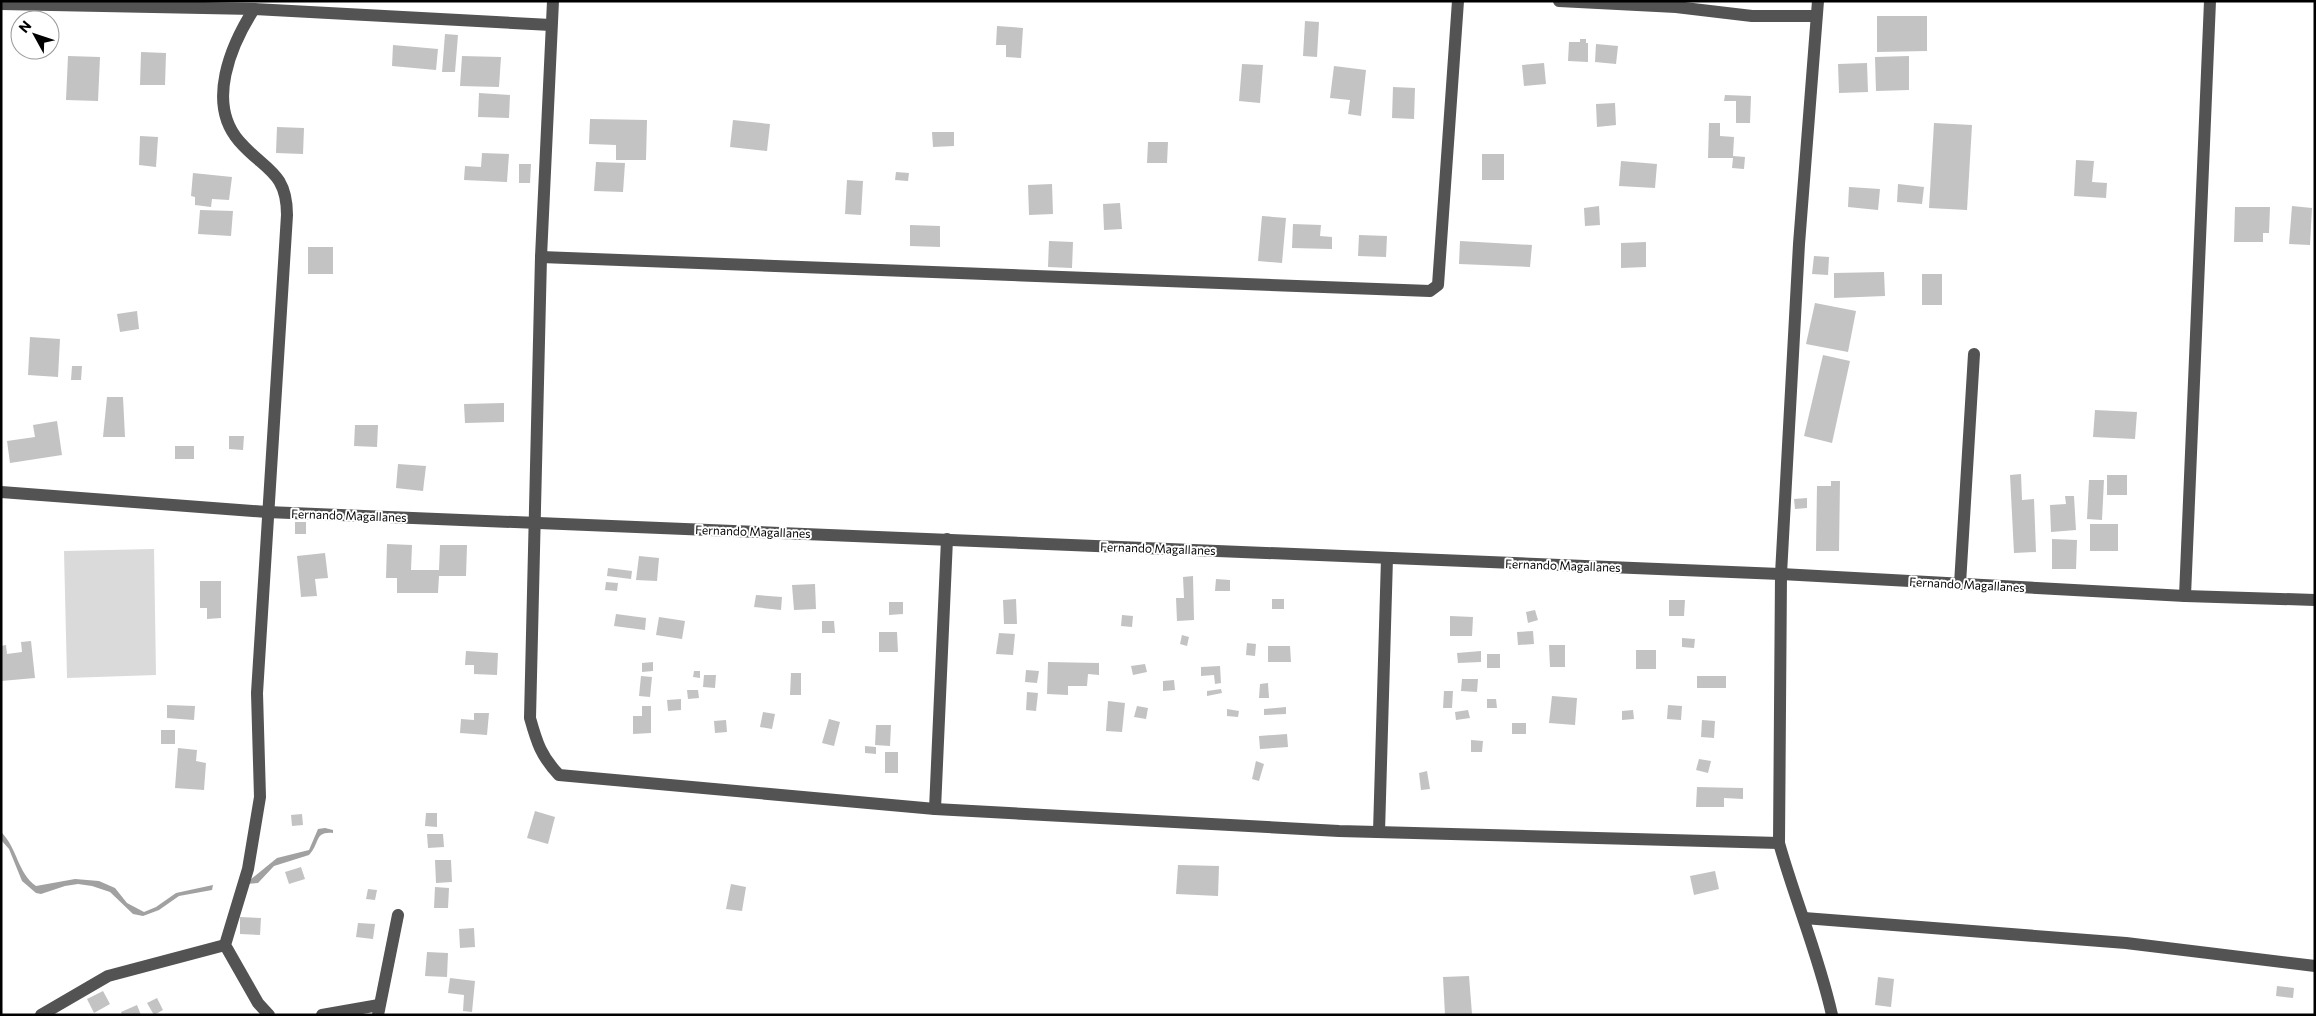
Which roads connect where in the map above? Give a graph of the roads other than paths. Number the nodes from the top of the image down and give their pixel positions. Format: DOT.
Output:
graph roads {
  1 [pos="553,1"];
  2 [pos="1458,1"];
  3 [pos="1560,1"];
  4 [pos="1818,1"];
  5 [pos="2210,1"];
  6 [pos="1,4"];
  7 [pos="254,9"];
  8 [pos="1815,16"];
  9 [pos="550,25"];
  10 [pos="541,257"];
  11 [pos="1974,354"];
  12 [pos="1,492"];
  13 [pos="267,512"];
  14 [pos="534,522"];
  15 [pos="947,539"];
  16 [pos="1387,558"];
  17 [pos="1781,574"];
  18 [pos="1960,584"];
  19 [pos="2185,596"];
  20 [pos="2315,600"];
  21 [pos="935,810"];
  22 [pos="1379,832"];
  23 [pos="1779,842"];
  24 [pos="398,915"];
  25 [pos="1804,918"];
  26 [pos="225,945"];
  27 [pos="2315,966"];
  28 [pos="379,1010"];
  29 [pos="41,1015"];
  30 [pos="269,1015"];
  31 [pos="322,1015"];
  32 [pos="1832,1015"];
  1 -- 9 [label="street"];
  2 -- 10 [label="street"];
  3 -- 8 [label="street"];
  4 -- 8 [label="street"];
  5 -- 19 [label="street"];
  6 -- 7 [label="street"];
  7 -- 9 [label="street"];
  7 -- 13 [label="street"];
  8 -- 17 [label="street"];
  9 -- 10 [label="street"];
  10 -- 14 [label="street"];
  11 -- 18 [label="street"];
  12 -- 13 [label="street, Fernando Magallanes"];
  13 -- 14 [label="street, Fernando Magallanes"];
  13 -- 26 [label="street"];
  14 -- 15 [label="street, Fernando Magallanes"];
  14 -- 21 [label="street"];
  15 -- 16 [label="street, Fernando Magallanes"];
  15 -- 21 [label="street"];
  16 -- 17 [label="street, Fernando Magallanes"];
  16 -- 22 [label="street"];
  17 -- 18 [label="street, Fernando Magallanes"];
  17 -- 23 [label="street"];
  18 -- 19 [label="street, Fernando Magallanes"];
  19 -- 20 [label="street, Fernando Magallanes"];
  21 -- 22 [label="street"];
  22 -- 23 [label="street"];
  23 -- 25 [label="street"];
  24 -- 28 [label="street"];
  25 -- 27 [label="street"];
  25 -- 32 [label="street"];
  26 -- 29 [label="street"];
  26 -- 30 [label="street"];
  28 -- 31 [label="street"];
}
